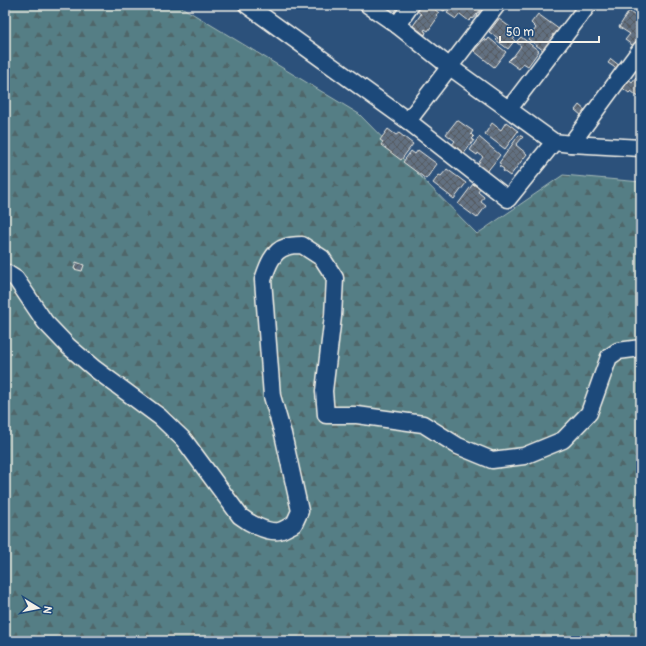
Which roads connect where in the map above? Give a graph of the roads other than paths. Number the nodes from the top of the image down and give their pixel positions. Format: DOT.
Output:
graph roads {
  1 [pos="247,5"];
  2 [pos="368,5"];
  3 [pos="411,5"];
  4 [pos="497,5"];
  5 [pos="588,5"];
  6 [pos="397,25"];
  7 [pos="641,49"];
  8 [pos="450,67"];
  9 [pos="508,109"];
  10 [pos="408,121"];
  11 [pos="554,142"];
  12 [pos="571,144"];
  13 [pos="641,148"];
  14 [pos="5,272"];
  15 [pos="641,348"];
  1 -- 10 [label="street"];
  2 -- 6 [label="street"];
  3 -- 6 [label="street"];
  4 -- 8 [label="street"];
  5 -- 9 [label="street"];
  6 -- 8 [label="street"];
  7 -- 12 [label="street"];
  8 -- 9 [label="street"];
  8 -- 10 [label="street"];
  9 -- 11 [label="street"];
  10 -- 11 [label="street"];
  11 -- 12 [label="street"];
  12 -- 13 [label="street"];
  14 -- 15 [label="street"];
}
